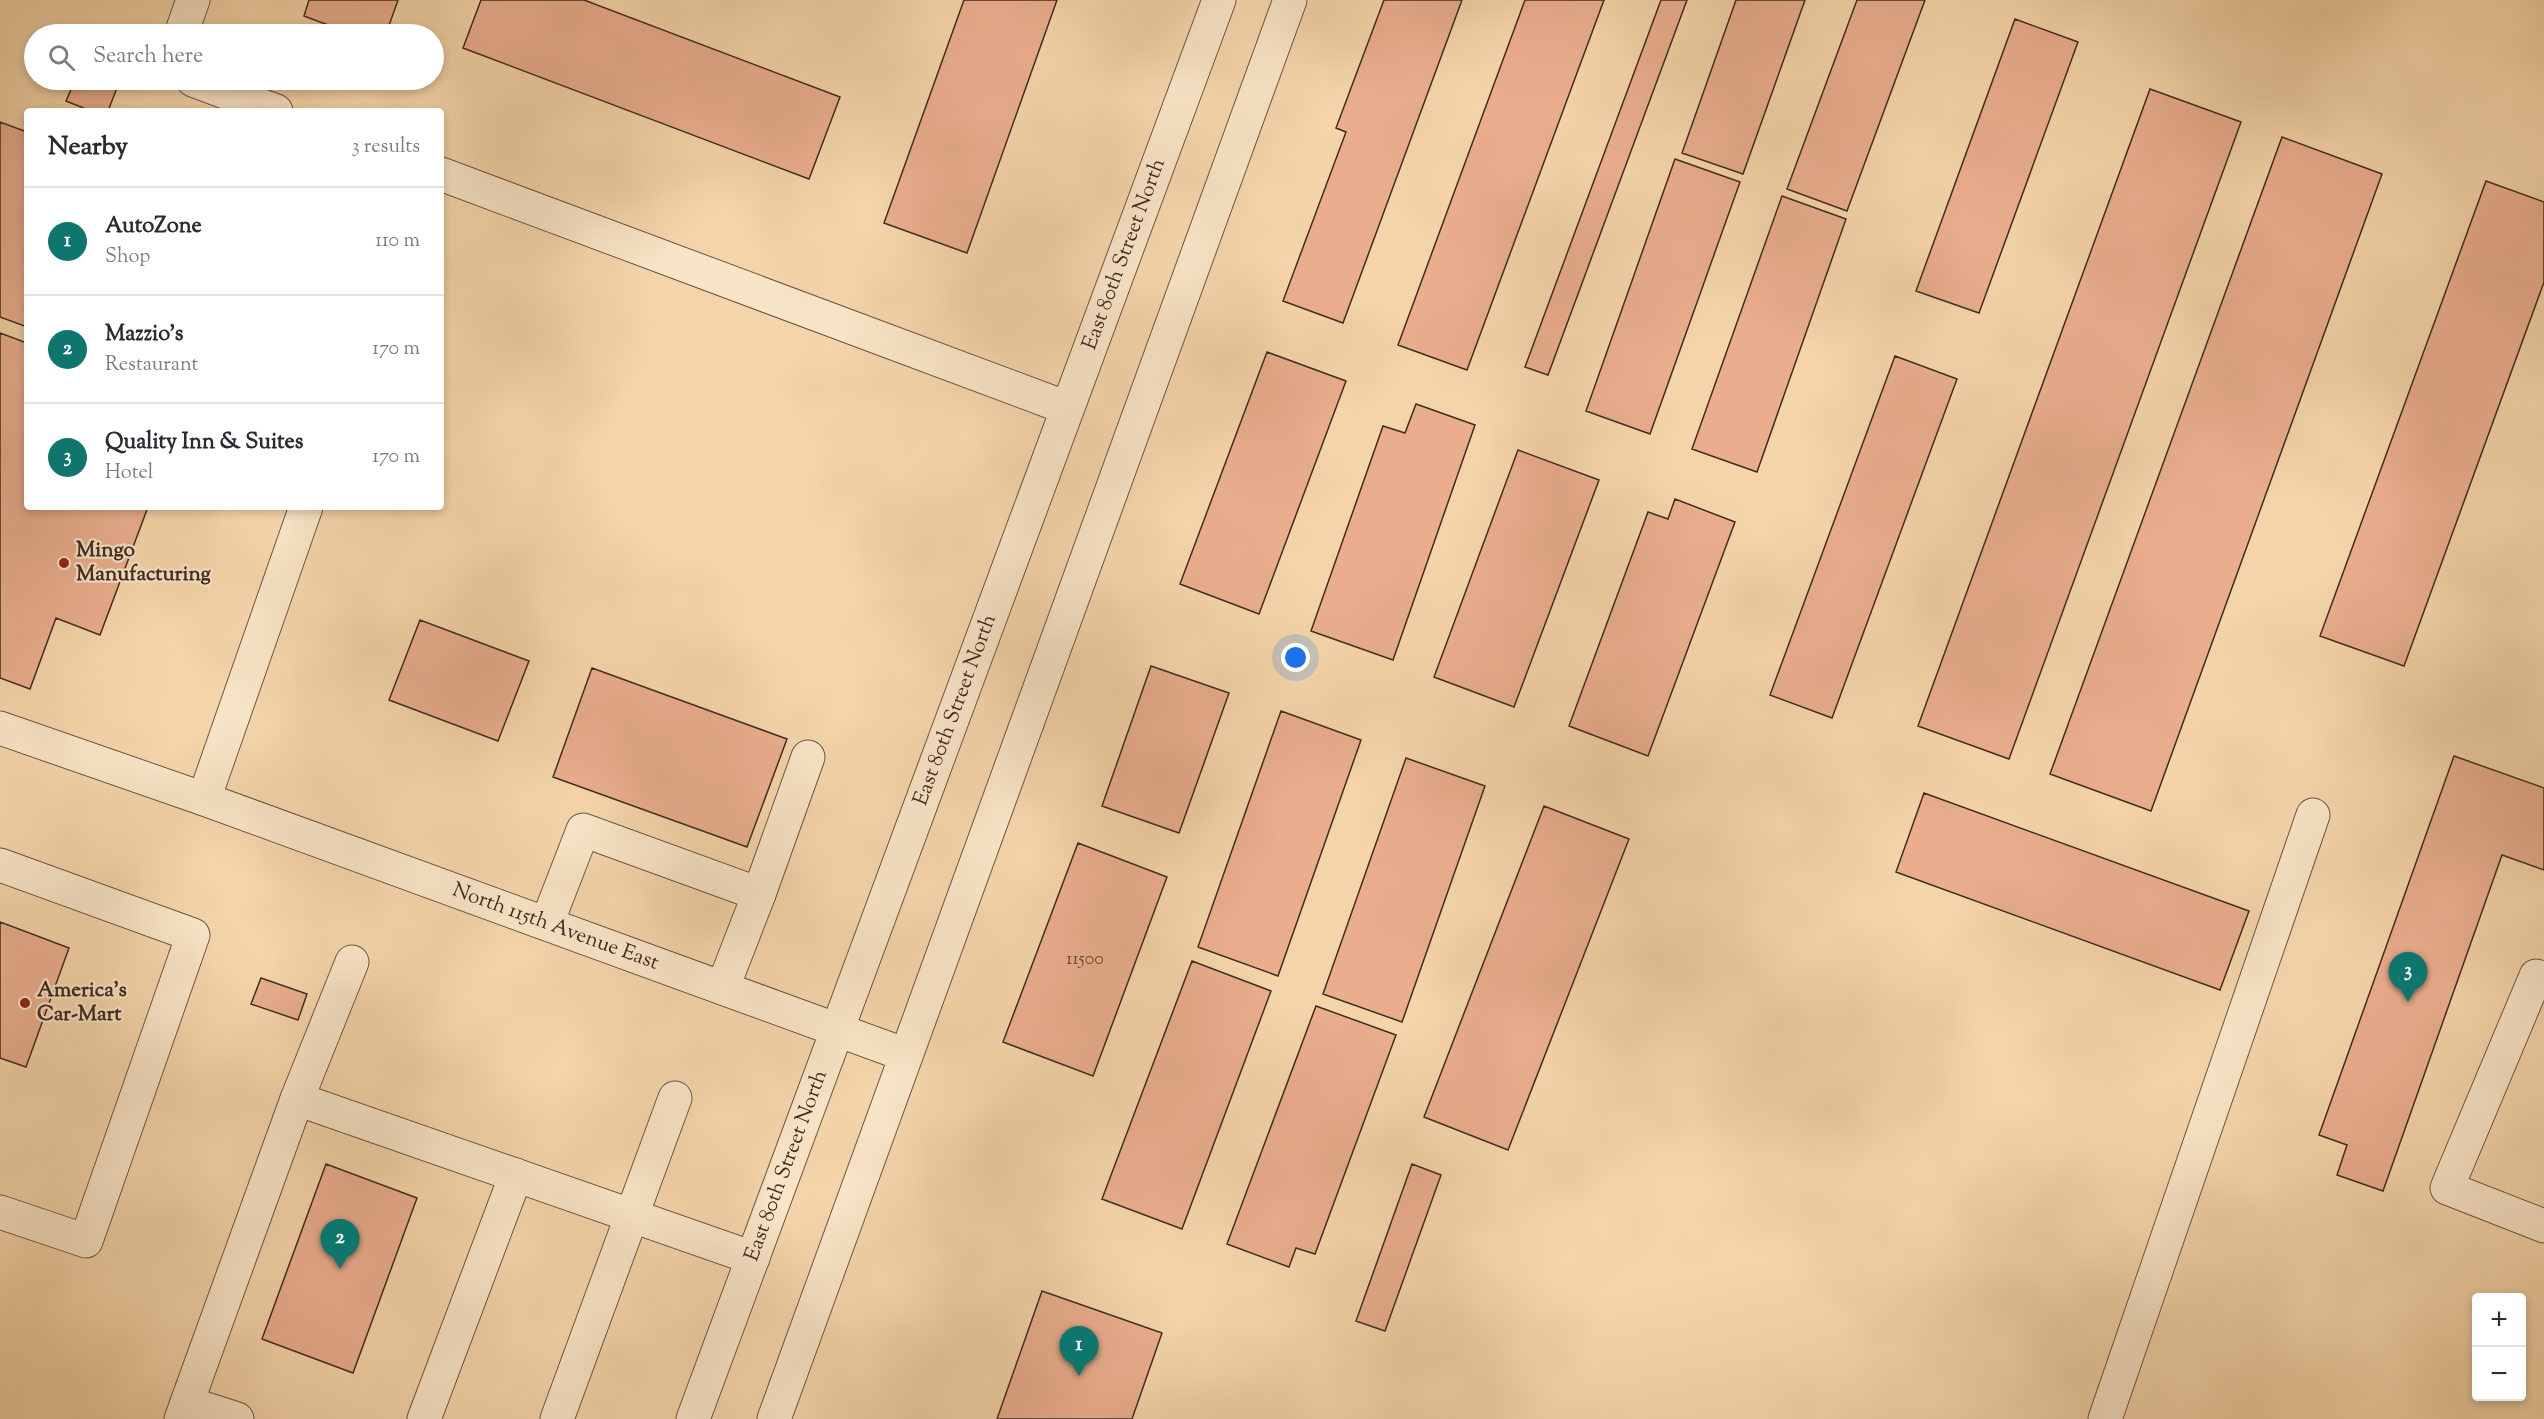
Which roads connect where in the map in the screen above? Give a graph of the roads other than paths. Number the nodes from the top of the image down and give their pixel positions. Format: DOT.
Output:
graph roads {
  1 [pos="193,0"];
  2 [pos="1219,0"];
  3 [pos="1290,0"];
  4 [pos="185,24"];
  5 [pos="220,90"];
  6 [pos="268,108"];
  7 [pos="444,175"];
  8 [pos="1067,408"];
  9 [pos="305,510"];
  10 [pos="0,728"];
  11 [pos="808,757"];
  12 [pos="204,799"];
  13 [pos="2313,815"];
  14 [pos="0,864"];
  15 [pos="759,894"];
  16 [pos="547,923"];
  17 [pos="352,962"];
  18 [pos="2544,978"];
  19 [pos="723,987"];
  20 [pos="838,1029"];
  21 [pos="906,1055"];
  22 [pos="675,1098"];
  23 [pos="297,1099"];
  24 [pos="516,1175"];
  25 [pos="0,1212"];
  26 [pos="631,1215"];
  27 [pos="2544,1226"];
  28 [pos="753,1258"];
  29 [pos="184,1411"];
  30 [pos="237,1419"];
  31 [pos="424,1419"];
  32 [pos="557,1419"];
  33 [pos="693,1419"];
  34 [pos="774,1419"];
  35 [pos="2105,1419"];
  1 -- 4 [label="street"];
  2 -- 8 [label="street, East 80th Street North"];
  3 -- 21 [label="street"];
  5 -- 6 [label="street"];
  7 -- 8 [label="street"];
  8 -- 20 [label="street, East 80th Street North"];
  9 -- 12 [label="street"];
  10 -- 12 [label="street, North 115th Avenue East"];
  11 -- 15 [label="street"];
  12 -- 16 [label="street, North 115th Avenue East"];
  13 -- 35 [label="street"];
  14 -- 25 [label="street"];
  15 -- 16 [label="street"];
  15 -- 19 [label="street"];
  16 -- 19 [label="street, North 115th Avenue East"];
  17 -- 23 [label="street"];
  18 -- 27 [label="street"];
  19 -- 20 [label="street, North 115th Avenue East"];
  20 -- 21 [label="street, North 115th Avenue East"];
  20 -- 28 [label="street, East 80th Street North"];
  21 -- 34 [label="street"];
  22 -- 26 [label="street"];
  23 -- 24 [label="street"];
  23 -- 29 [label="street"];
  24 -- 26 [label="street"];
  24 -- 31 [label="street"];
  26 -- 28 [label="street"];
  26 -- 32 [label="street"];
  28 -- 33 [label="street, East 80th Street North"];
  29 -- 30 [label="street"];
}
